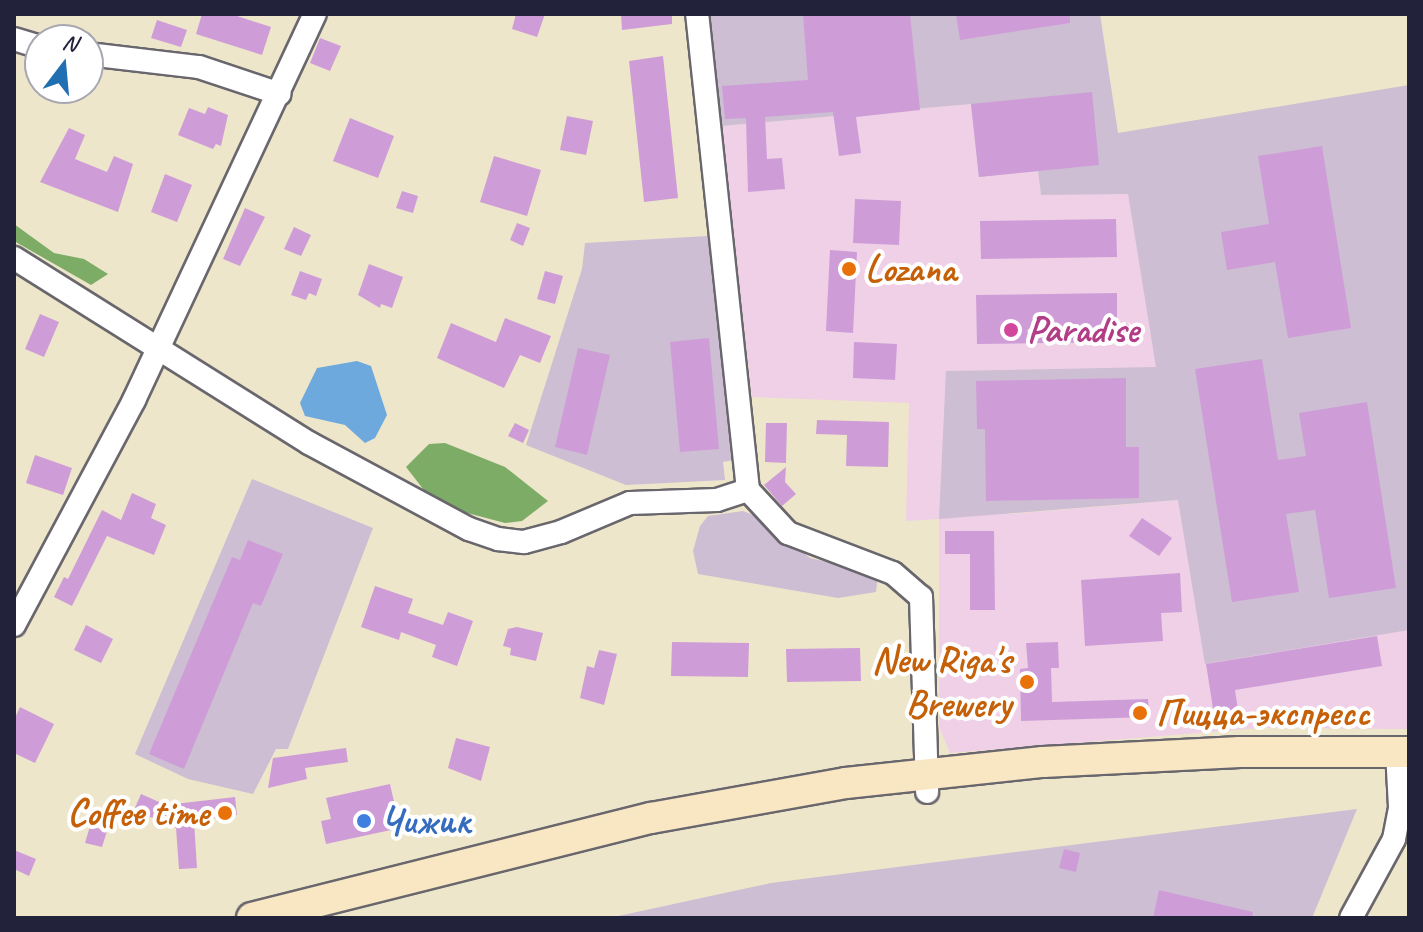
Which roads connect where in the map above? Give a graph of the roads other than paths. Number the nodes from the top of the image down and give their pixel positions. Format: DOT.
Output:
graph roads {
  1 [pos="315,14"];
  2 [pos="697,14"];
  3 [pos="104,56"];
  4 [pos="280,94"];
  5 [pos="14,258"];
  6 [pos="156,351"];
  7 [pos="748,490"];
  8 [pos="14,625"];
  9 [pos="1403,761"];
  10 [pos="926,782"];
  11 [pos="252,918"];
  12 [pos="329,918"];
  13 [pos="1351,918"];
  1 -- 4 [label="street"];
  2 -- 7 [label="street"];
  3 -- 4 [label="street"];
  4 -- 6 [label="street"];
  5 -- 6 [label="street"];
  6 -- 7 [label="street"];
  6 -- 8 [label="street"];
  7 -- 10 [label="street"];
  9 -- 10 [label="main road"];
  9 -- 13 [label="street"];
  10 -- 11 [label="main road"];
  10 -- 12 [label="main road"];
}
